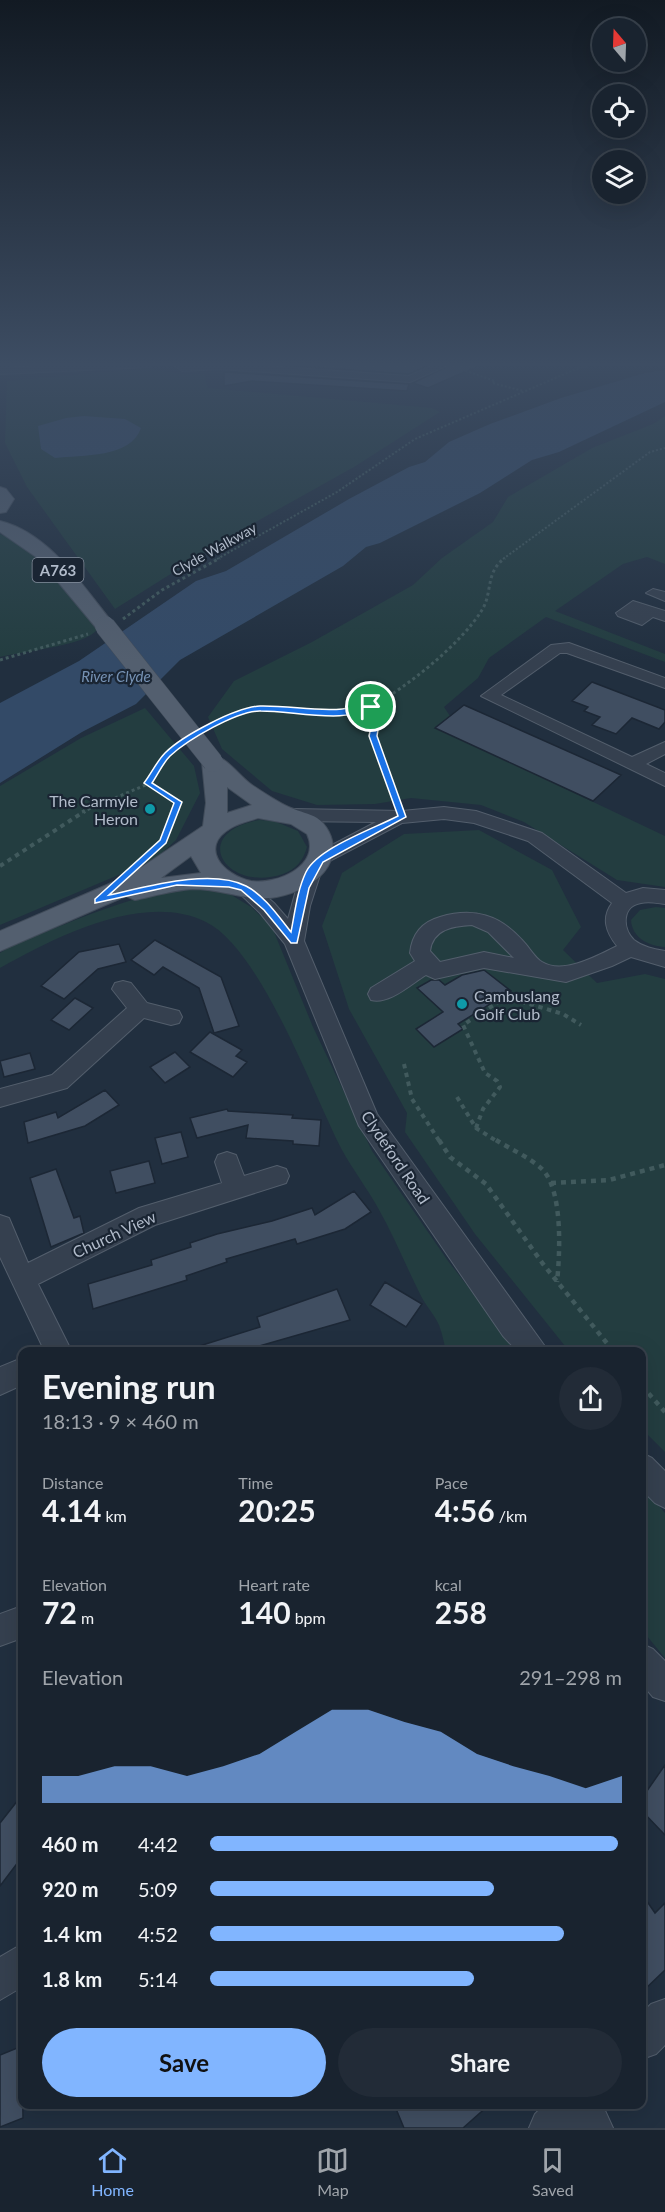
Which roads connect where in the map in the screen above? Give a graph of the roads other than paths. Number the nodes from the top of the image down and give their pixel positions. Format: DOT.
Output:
graph roads {
  1 [pos="0,492"];
  2 [pos="0,508"];
  3 [pos="0,526"];
  4 [pos="665,683"];
  5 [pos="665,747"];
  6 [pos="213,762"];
  7 [pos="632,764"];
  8 [pos="663,777"];
  9 [pos="288,814"];
  10 [pos="402,817"];
  11 [pos="212,830"];
  12 [pos="315,866"];
  13 [pos="237,886"];
  14 [pos="665,897"];
  15 [pos="98,901"];
  16 [pos="624,902"];
  17 [pos="294,941"];
  18 [pos="0,942"];
  19 [pos="631,948"];
  20 [pos="665,959"];
  21 [pos="427,964"];
  22 [pos="534,967"];
  23 [pos="123,989"];
  24 [pos="379,994"];
  25 [pos="140,1009"];
  26 [pos="171,1017"];
  27 [pos="0,1098"];
  28 [pos="227,1162"];
  29 [pos="277,1176"];
  30 [pos="236,1189"];
  31 [pos="0,1226"];
  32 [pos="22,1279"];
  33 [pos="56,1347"];
  34 [pos="531,1347"];
  35 [pos="18,1373"];
  36 [pos="0,1382"];
  37 [pos="646,1472"];
  38 [pos="665,1493"];
  39 [pos="18,1623"];
  40 [pos="0,1630"];
  41 [pos="646,1664"];
  42 [pos="665,1685"];
  43 [pos="18,1966"];
  44 [pos="0,1981"];
  45 [pos="665,2018"];
  46 [pos="646,2036"];
  47 [pos="569,2109"];
  48 [pos="583,2109"];
  49 [pos="549,2128"];
  50 [pos="593,2128"];
  1 -- 2 [label="main road"];
  3 -- 6 [label="main road, A763, bridge"];
  4 -- 7 [label="street"];
  5 -- 7 [label="street"];
  6 -- 9 [label="main road, A763"];
  6 -- 11 [label="main road"];
  7 -- 8 [label="street"];
  9 -- 10 [label="street"];
  9 -- 11 [label="main road"];
  9 -- 12 [label="main road"];
  10 -- 12 [label="street"];
  10 -- 16 [label="street"];
  11 -- 13 [label="main road"];
  11 -- 15 [label="main road"];
  12 -- 13 [label="main road"];
  12 -- 17 [label="street"];
  13 -- 15 [label="main road"];
  13 -- 17 [label="street, Clydeford Road"];
  14 -- 16 [label="street"];
  15 -- 18 [label="main road"];
  16 -- 19 [label="street"];
  17 -- 34 [label="street, Clydeford Road"];
  19 -- 20 [label="street"];
  19 -- 22 [label="street"];
  21 -- 22 [label="street"];
  21 -- 22 [label="street"];
  21 -- 24 [label="street"];
  23 -- 25 [label="street"];
  25 -- 26 [label="street"];
  25 -- 27 [label="street"];
  28 -- 30 [label="street"];
  29 -- 30 [label="street, Church View"];
  30 -- 32 [label="street, Church View"];
  31 -- 32 [label="street"];
  32 -- 33 [label="street"];
  35 -- 36 [label="street"];
  37 -- 38 [label="street"];
  39 -- 40 [label="street"];
  41 -- 42 [label="street"];
  43 -- 44 [label="street"];
  45 -- 46 [label="street"];
  47 -- 49 [label="street"];
  48 -- 50 [label="street"];
}
